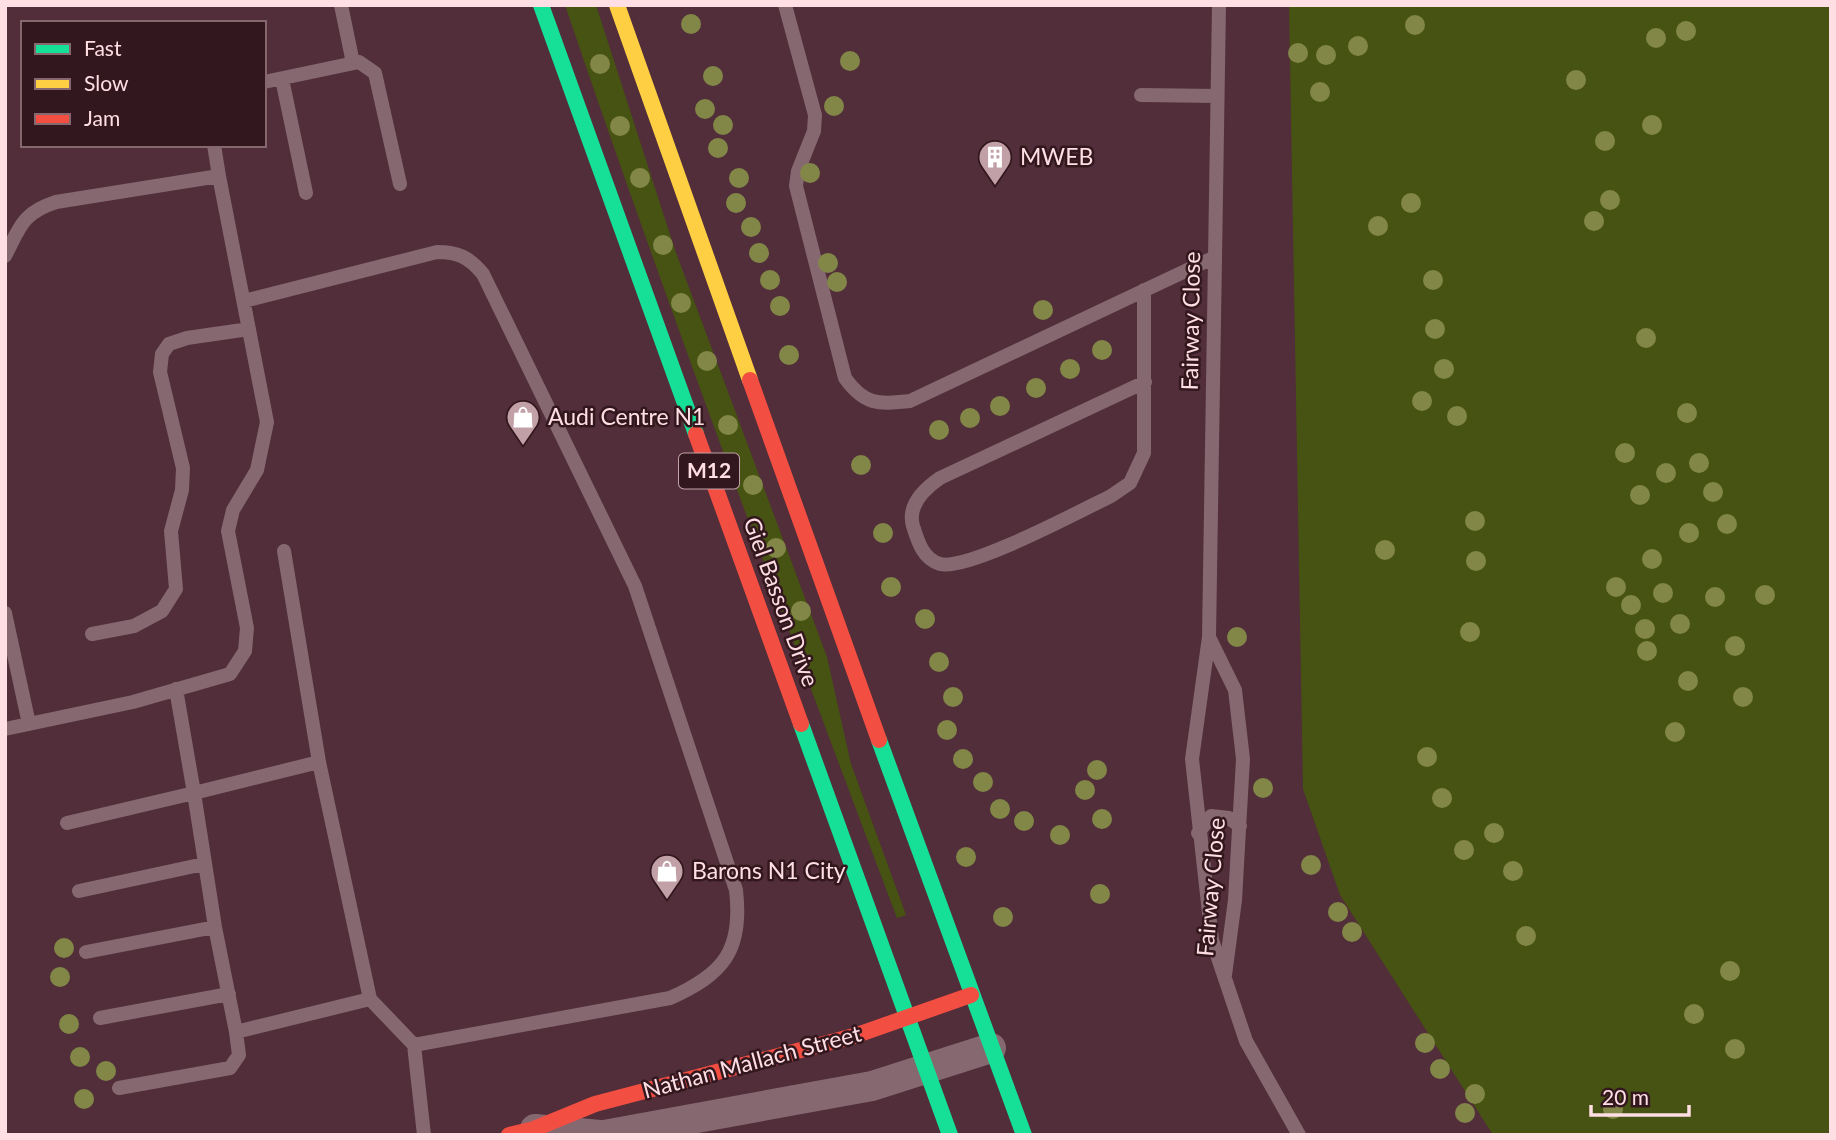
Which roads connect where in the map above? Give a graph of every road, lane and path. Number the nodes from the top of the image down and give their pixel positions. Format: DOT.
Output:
graph roads {
  1 [pos="341,5"];
  2 [pos="541,5"];
  3 [pos="617,5"];
  4 [pos="785,5"];
  5 [pos="1219,5"];
  6 [pos="353,63"];
  7 [pos="282,79"];
  8 [pos="266,82"];
  9 [pos="1141,95"];
  10 [pos="1217,96"];
  11 [pos="214,147"];
  12 [pos="219,176"];
  13 [pos="400,184"];
  14 [pos="306,194"];
  15 [pos="5,256"];
  16 [pos="1215,257"];
  17 [pos="1144,290"];
  18 [pos="244,301"];
  19 [pos="249,329"];
  20 [pos="1145,382"];
  21 [pos="284,551"];
  22 [pos="6,620"];
  23 [pos="92,634"];
  24 [pos="1209,637"];
  25 [pos="176,690"];
  26 [pos="29,724"];
  27 [pos="5,729"];
  28 [pos="319,762"];
  29 [pos="194,793"];
  30 [pos="67,824"];
  31 [pos="1240,826"];
  32 [pos="1198,833"];
  33 [pos="204,864"];
  34 [pos="79,891"];
  35 [pos="215,927"];
  36 [pos="86,952"];
  37 [pos="1224,980"];
  38 [pos="229,994"];
  39 [pos="971,995"];
  40 [pos="370,999"];
  41 [pos="100,1018"];
  42 [pos="906,1018"];
  43 [pos="236,1032"];
  44 [pos="414,1045"];
  45 [pos="991,1048"];
  46 [pos="926,1070"];
  47 [pos="119,1088"];
  48 [pos="522,1132"];
  49 [pos="424,1135"];
  50 [pos="602,1135"];
  51 [pos="950,1135"];
  52 [pos="1024,1135"];
  53 [pos="1299,1135"];
  1 -- 6 [label="lane"];
  2 -- 42 [label="main road, Giel Basson Drive / M12"];
  3 -- 39 [label="main road, Giel Basson Drive"];
  4 -- 17 [label="lane"];
  5 -- 10 [label="lane, Fairway Close"];
  6 -- 7 [label="lane"];
  6 -- 13 [label="lane"];
  7 -- 8 [label="lane"];
  7 -- 14 [label="lane"];
  9 -- 10 [label="lane"];
  10 -- 16 [label="lane, Fairway Close"];
  11 -- 12 [label="lane"];
  12 -- 15 [label="lane"];
  12 -- 18 [label="lane"];
  16 -- 17 [label="lane"];
  16 -- 24 [label="lane, Fairway Close"];
  17 -- 20 [label="lane"];
  18 -- 19 [label="lane"];
  18 -- 44 [label="lane"];
  19 -- 23 [label="lane"];
  19 -- 25 [label="lane"];
  20 -- 20 [label="lane"];
  21 -- 28 [label="lane"];
  22 -- 26 [label="lane"];
  24 -- 31 [label="lane, Fairway Close"];
  24 -- 32 [label="lane, Fairway Close"];
  25 -- 26 [label="lane"];
  25 -- 29 [label="lane"];
  26 -- 27 [label="lane"];
  28 -- 29 [label="lane"];
  28 -- 40 [label="lane"];
  29 -- 30 [label="lane"];
  29 -- 33 [label="lane"];
  31 -- 32 [label="lane"];
  31 -- 37 [label="lane, Fairway Close"];
  32 -- 37 [label="lane, Fairway Close"];
  33 -- 34 [label="lane"];
  33 -- 35 [label="lane"];
  35 -- 36 [label="lane"];
  35 -- 38 [label="lane"];
  37 -- 53 [label="lane, Fairway Close"];
  38 -- 41 [label="lane"];
  38 -- 43 [label="lane"];
  39 -- 42 [label="main road, Nathan Mallach Street"];
  39 -- 45 [label="main road, Giel Basson Drive"];
  40 -- 43 [label="lane"];
  40 -- 44 [label="lane"];
  42 -- 46 [label="main road, Giel Basson Drive / M12"];
  42 -- 48 [label="main road, Nathan Mallach Street"];
  43 -- 47 [label="lane"];
  44 -- 49 [label="lane"];
  45 -- 46 [label="street, Nathan Mallach Street"];
  45 -- 52 [label="main road, Giel Basson Drive"];
  46 -- 50 [label="street, Nathan Mallach Street"];
  46 -- 51 [label="main road, Giel Basson Drive / M12"];
  48 -- 50 [label="street, Nathan Mallach Street"];
}
